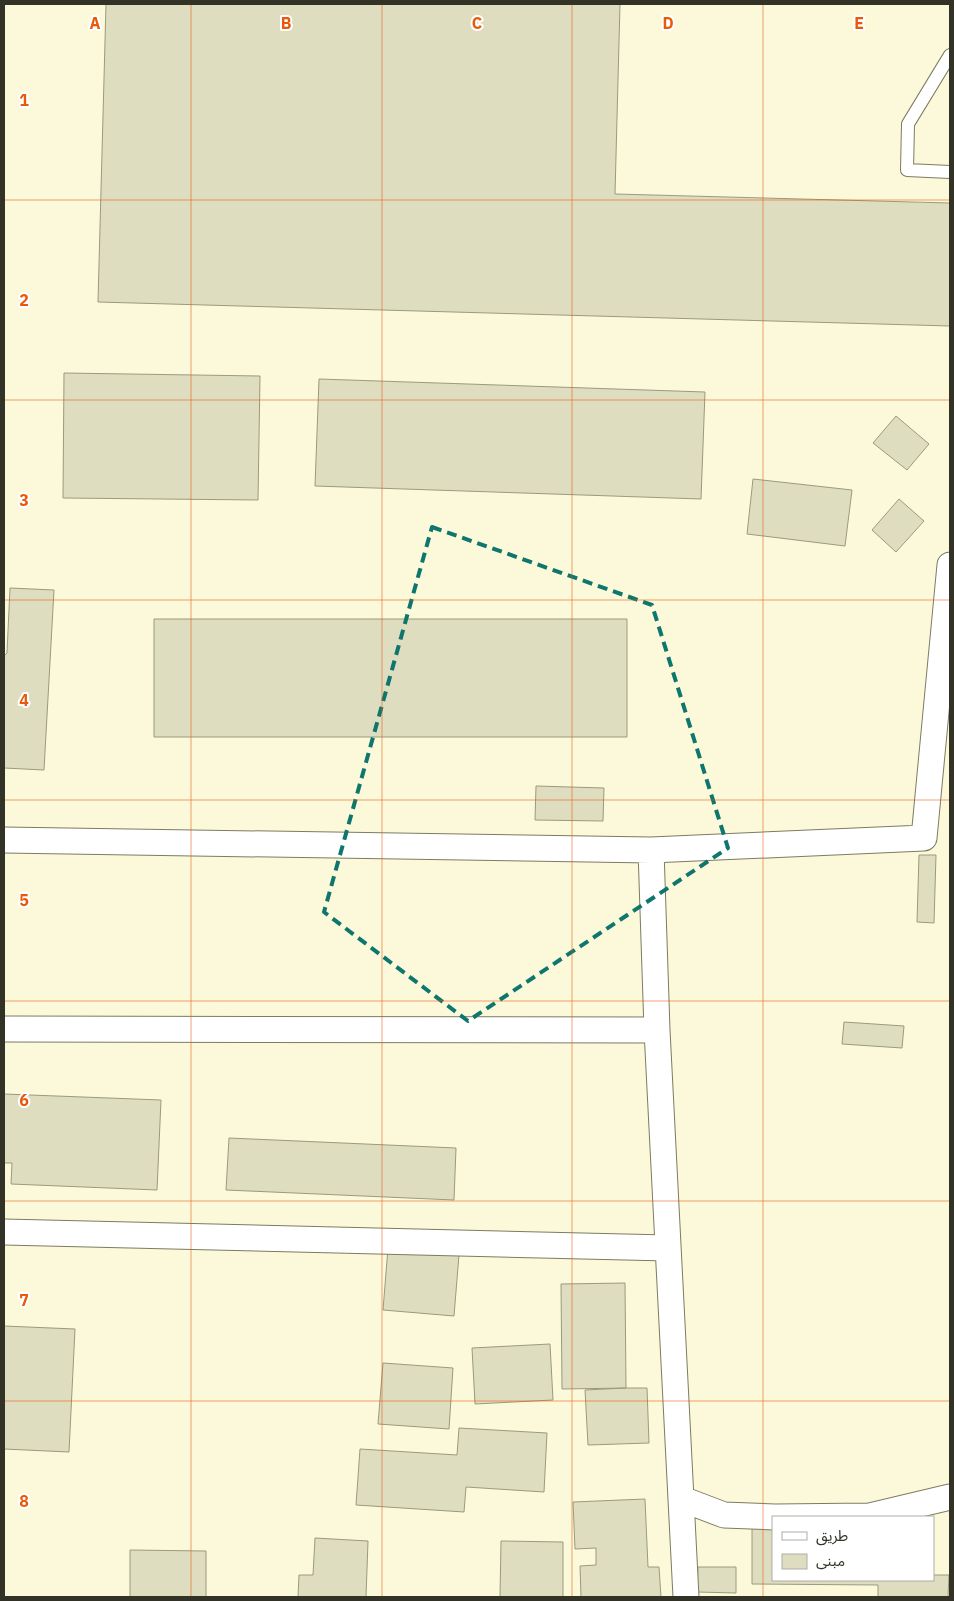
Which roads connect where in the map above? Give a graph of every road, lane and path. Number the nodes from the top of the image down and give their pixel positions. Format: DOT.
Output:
graph roads {
  1 [pos="950,56"];
  2 [pos="950,172"];
  3 [pos="950,565"];
  4 [pos="4,840"];
  5 [pos="651,850"];
  6 [pos="4,1029"];
  7 [pos="657,1030"];
  8 [pos="4,1232"];
  9 [pos="668,1248"];
  10 [pos="950,1497"];
  11 [pos="682,1499"];
  12 [pos="870,1516"];
  13 [pos="772,1517"];
  14 [pos="686,1597"];
  1 -- 2 [label="lane"];
  3 -- 5 [label="street"];
  4 -- 5 [label="street"];
  5 -- 7 [label="street"];
  6 -- 7 [label="street"];
  7 -- 9 [label="street"];
  8 -- 9 [label="street"];
  9 -- 11 [label="street"];
  10 -- 12 [label="street"];
  11 -- 13 [label="street"];
  11 -- 14 [label="street"];
}
